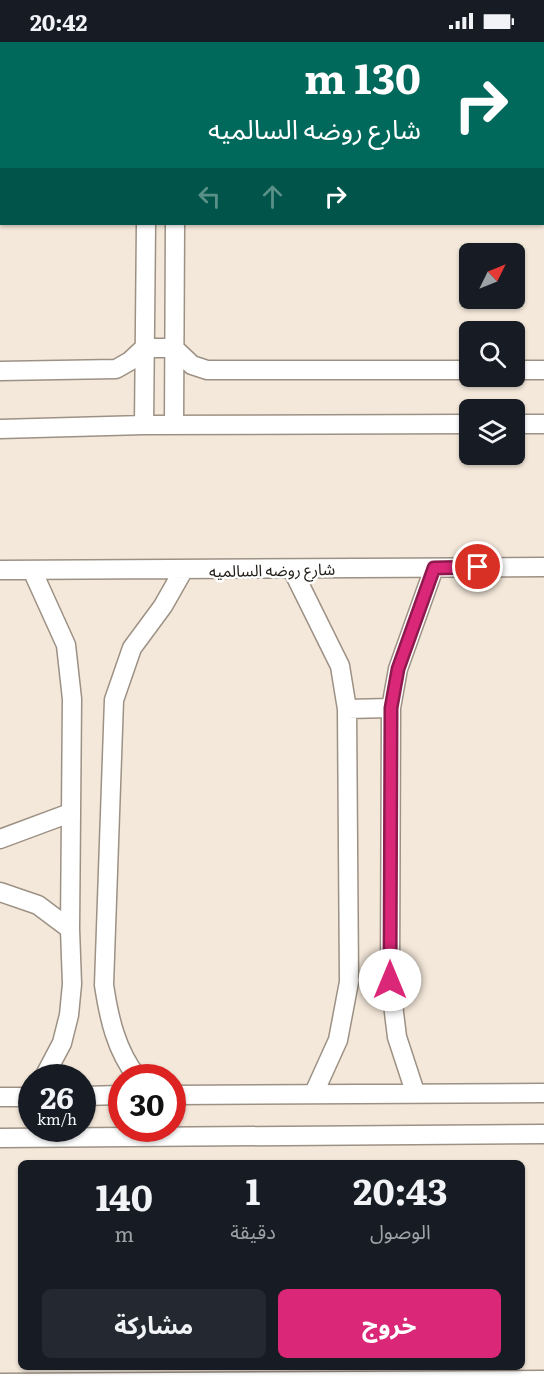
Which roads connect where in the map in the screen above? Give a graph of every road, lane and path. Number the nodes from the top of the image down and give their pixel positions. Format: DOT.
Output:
graph roads {
  1 [pos="146,225"];
  2 [pos="175,225"];
  3 [pos="144,348"];
  4 [pos="174,348"];
  5 [pos="459,370"];
  6 [pos="525,370"];
  7 [pos="544,370"];
  8 [pos="0,371"];
  9 [pos="459,424"];
  10 [pos="525,424"];
  11 [pos="544,424"];
  12 [pos="144,425"];
  13 [pos="174,425"];
  14 [pos="0,429"];
  15 [pos="544,567"];
  16 [pos="434,568"];
  17 [pos="184,569"];
  18 [pos="292,569"];
  19 [pos="0,570"];
  20 [pos="32,570"];
  21 [pos="391,708"];
  22 [pos="347,709"];
  23 [pos="70,813"];
  24 [pos="0,839"];
  25 [pos="0,892"];
  26 [pos="70,929"];
  27 [pos="72,984"];
  28 [pos="104,985"];
  29 [pos="51,1064"];
  30 [pos="130,1064"];
  31 [pos="415,1092"];
  32 [pos="314,1093"];
  33 [pos="544,1093"];
  34 [pos="186,1095"];
  35 [pos="18,1096"];
  36 [pos="0,1097"];
  37 [pos="544,1134"];
  38 [pos="0,1138"];
  39 [pos="544,1380"];
  40 [pos="0,1383"];
  41 [pos="223,1384"];
  42 [pos="459,1384"];
  1 -- 3 [label="street"];
  2 -- 4 [label="street"];
  3 -- 4 [label="street"];
  3 -- 8 [label="street"];
  3 -- 12 [label="street"];
  4 -- 5 [label="street"];
  4 -- 13 [label="street"];
  6 -- 7 [label="street"];
  9 -- 13 [label="street"];
  10 -- 11 [label="street"];
  12 -- 13 [label="street"];
  12 -- 14 [label="street"];
  15 -- 16 [label="street, شارع روضه السالميه"];
  16 -- 18 [label="street, شارع روضه السالميه"];
  16 -- 21 [label="street"];
  17 -- 18 [label="street, شارع روضه السالميه"];
  17 -- 20 [label="street, شارع روضه السالميه"];
  17 -- 28 [label="street"];
  18 -- 22 [label="street"];
  19 -- 20 [label="street, شارع روضه السالميه"];
  20 -- 23 [label="street"];
  21 -- 22 [label="street"];
  21 -- 31 [label="street"];
  22 -- 32 [label="street"];
  23 -- 24 [label="street"];
  23 -- 26 [label="street"];
  25 -- 26 [label="street"];
  26 -- 27 [label="street"];
  27 -- 28 [label="street"];
  27 -- 29 [label="street"];
  28 -- 30 [label="street"];
  31 -- 32 [label="street"];
  31 -- 33 [label="street"];
  32 -- 34 [label="street"];
  35 -- 36 [label="street"];
  37 -- 38 [label="street"];
  39 -- 42 [label="street"];
  40 -- 41 [label="street"];
  41 -- 42 [label="street"];
}
